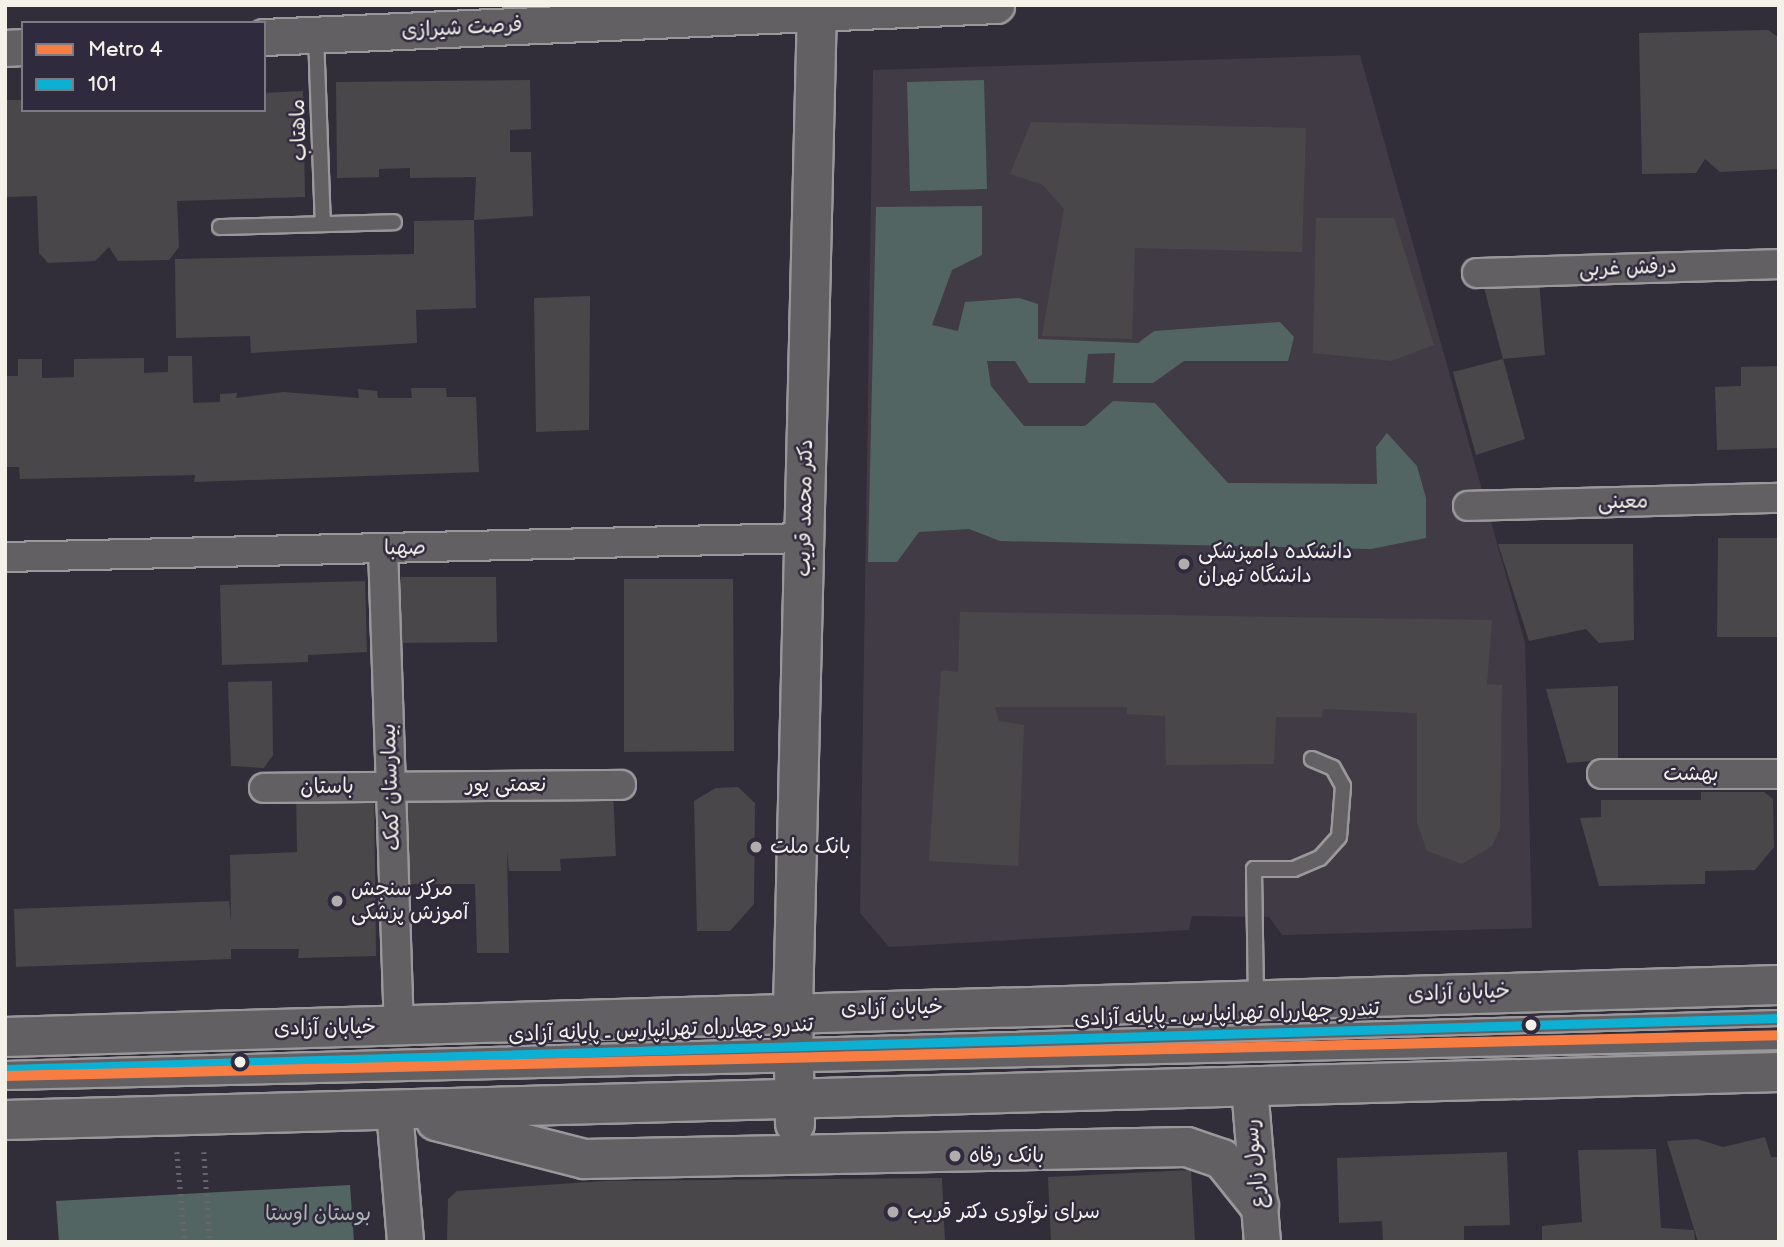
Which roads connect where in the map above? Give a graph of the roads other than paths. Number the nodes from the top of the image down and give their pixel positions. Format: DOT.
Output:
graph roads {
  1 [pos="996,5"];
  2 [pos="817,9"];
  3 [pos="519,15"];
  4 [pos="316,34"];
  5 [pos="266,37"];
  6 [pos="394,222"];
  7 [pos="323,224"];
  8 [pos="220,227"];
  9 [pos="1779,264"];
  10 [pos="1477,273"];
  11 [pos="1779,498"];
  12 [pos="1468,506"];
  13 [pos="804,538"];
  14 [pos="383,548"];
  15 [pos="5,557"];
  16 [pos="1312,759"];
  17 [pos="1602,774"];
  18 [pos="1779,774"];
  19 [pos="621,785"];
  20 [pos="391,786"];
  21 [pos="264,788"];
  22 [pos="1779,985"];
  23 [pos="1256,998"];
  24 [pos="1779,1018"];
  25 [pos="399,1026"];
  26 [pos="5,1037"];
  27 [pos="793,1039"];
  28 [pos="1779,1042"];
  29 [pos="5,1069"];
  30 [pos="1779,1072"];
  31 [pos="5,1082"];
  32 [pos="1249,1087"];
  33 [pos="794,1100"];
  34 [pos="394,1110"];
  35 [pos="5,1120"];
  36 [pos="796,1155"];
  37 [pos="1260,1223"];
  38 [pos="405,1242"];
  1 -- 2 [label="street, فرصت شیرازی"];
  2 -- 3 [label="street, فرصت شیرازی"];
  2 -- 13 [label="main road, دکتر محمد قریب"];
  3 -- 4 [label="street, فرصت شیرازی"];
  4 -- 5 [label="street, فرصت شیرازی"];
  4 -- 7 [label="lane, ماهتاب"];
  6 -- 7 [label="lane"];
  7 -- 8 [label="lane"];
  9 -- 10 [label="street, درفش غربی"];
  11 -- 12 [label="street, معینی"];
  13 -- 14 [label="street, صهبا"];
  13 -- 27 [label="main road, دکتر محمد قریب"];
  14 -- 15 [label="street, صهبا"];
  14 -- 20 [label="street, بیمارستان کمک"];
  16 -- 23 [label="lane"];
  17 -- 18 [label="street, بهشت"];
  19 -- 20 [label="street, نعمتی پور"];
  20 -- 21 [label="street, باستان"];
  20 -- 25 [label="street, بیمارستان کمک"];
  22 -- 23 [label="main road, خیابان آزادی"];
  23 -- 27 [label="main road, خیابان آزادی"];
  24 -- 27 [label="lane, تندرو چهارراه تهرانپارس ـ پایانه آزادی"];
  25 -- 26 [label="main road, خیابان آزادی"];
  25 -- 27 [label="main road, خیابان آزادی"];
  27 -- 28 [label="lane"];
  27 -- 29 [label="lane, تندرو چهارراه تهرانپارس ـ پایانه آزادی"];
  27 -- 31 [label="lane"];
  27 -- 33 [label="main road, دکتر محمد قریب"];
  30 -- 32 [label="main road"];
  32 -- 33 [label="main road"];
  32 -- 37 [label="street, رسول زارع"];
  33 -- 34 [label="main road"];
  33 -- 36 [label="main road, دکتر محمد قریب"];
  34 -- 35 [label="main road"];
  34 -- 36 [label="main road"];
  34 -- 38 [label="street"];
  36 -- 37 [label="main road"];
}
